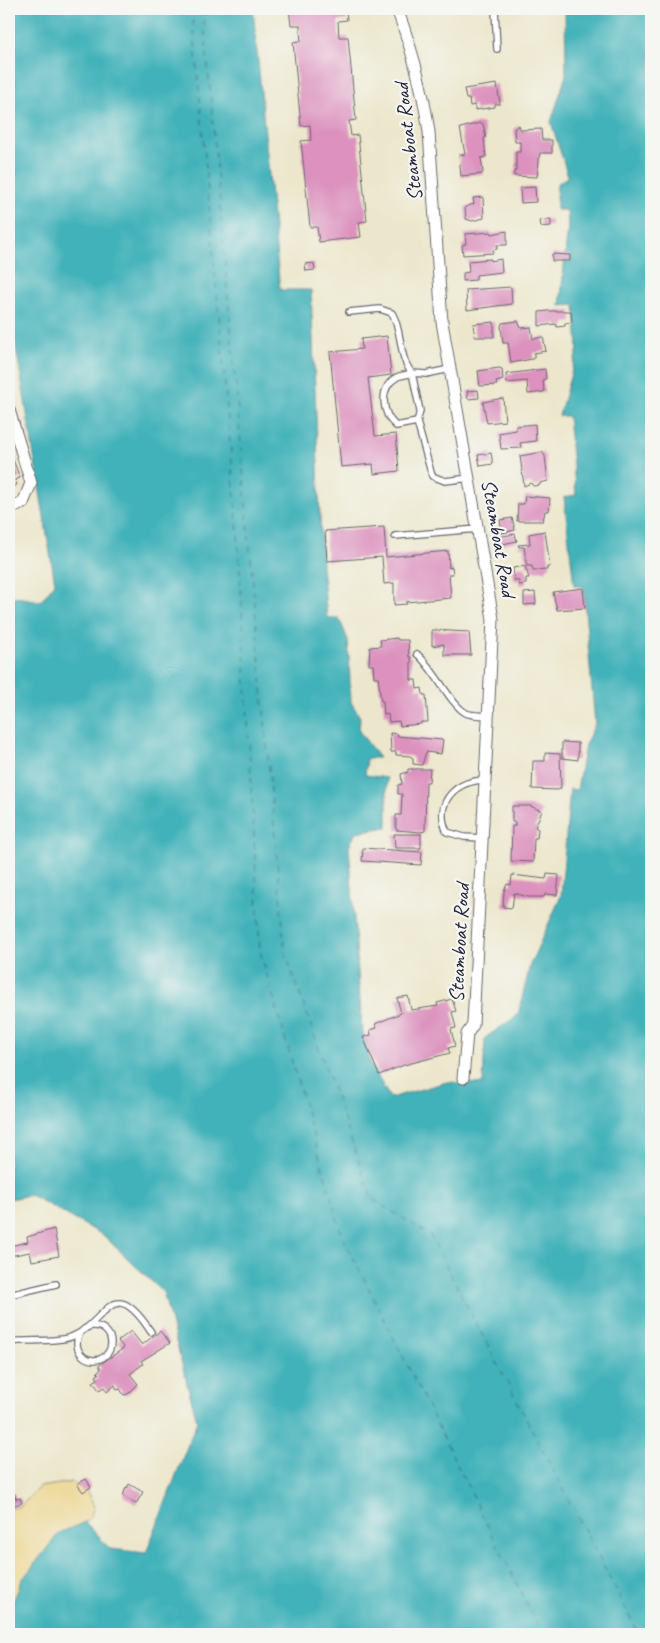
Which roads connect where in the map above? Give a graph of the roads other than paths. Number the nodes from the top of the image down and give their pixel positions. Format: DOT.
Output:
graph roads {
  1 [pos="397,9"];
  2 [pos="495,9"];
  3 [pos="496,50"];
  4 [pos="349,312"];
  5 [pos="450,369"];
  6 [pos="412,373"];
  7 [pos="9,410"];
  8 [pos="417,422"];
  9 [pos="470,478"];
  10 [pos="9,509"];
  11 [pos="479,529"];
  12 [pos="395,536"];
  13 [pos="417,654"];
  14 [pos="490,716"];
  15 [pos="486,780"];
  16 [pos="483,838"];
  17 [pos="463,1078"];
  18 [pos="56,1284"];
  19 [pos="9,1295"];
  20 [pos="85,1328"];
  21 [pos="151,1332"];
  22 [pos="9,1342"];
  1 -- 5 [label="street, Steamboat Road"];
  2 -- 3 [label="lane"];
  4 -- 6 [label="lane"];
  5 -- 6 [label="lane"];
  5 -- 9 [label="street, Steamboat Road"];
  6 -- 8 [label="lane"];
  6 -- 8 [label="lane"];
  7 -- 10 [label="street"];
  8 -- 9 [label="lane"];
  9 -- 11 [label="street, Steamboat Road"];
  11 -- 12 [label="lane"];
  11 -- 14 [label="street, Steamboat Road"];
  13 -- 14 [label="lane"];
  14 -- 15 [label="street, Steamboat Road"];
  15 -- 16 [label="street, Steamboat Road"];
  15 -- 16 [label="lane"];
  16 -- 17 [label="street, Steamboat Road"];
  18 -- 19 [label="lane"];
  20 -- 20 [label="lane"];
  20 -- 21 [label="lane"];
  20 -- 22 [label="lane"];
}
